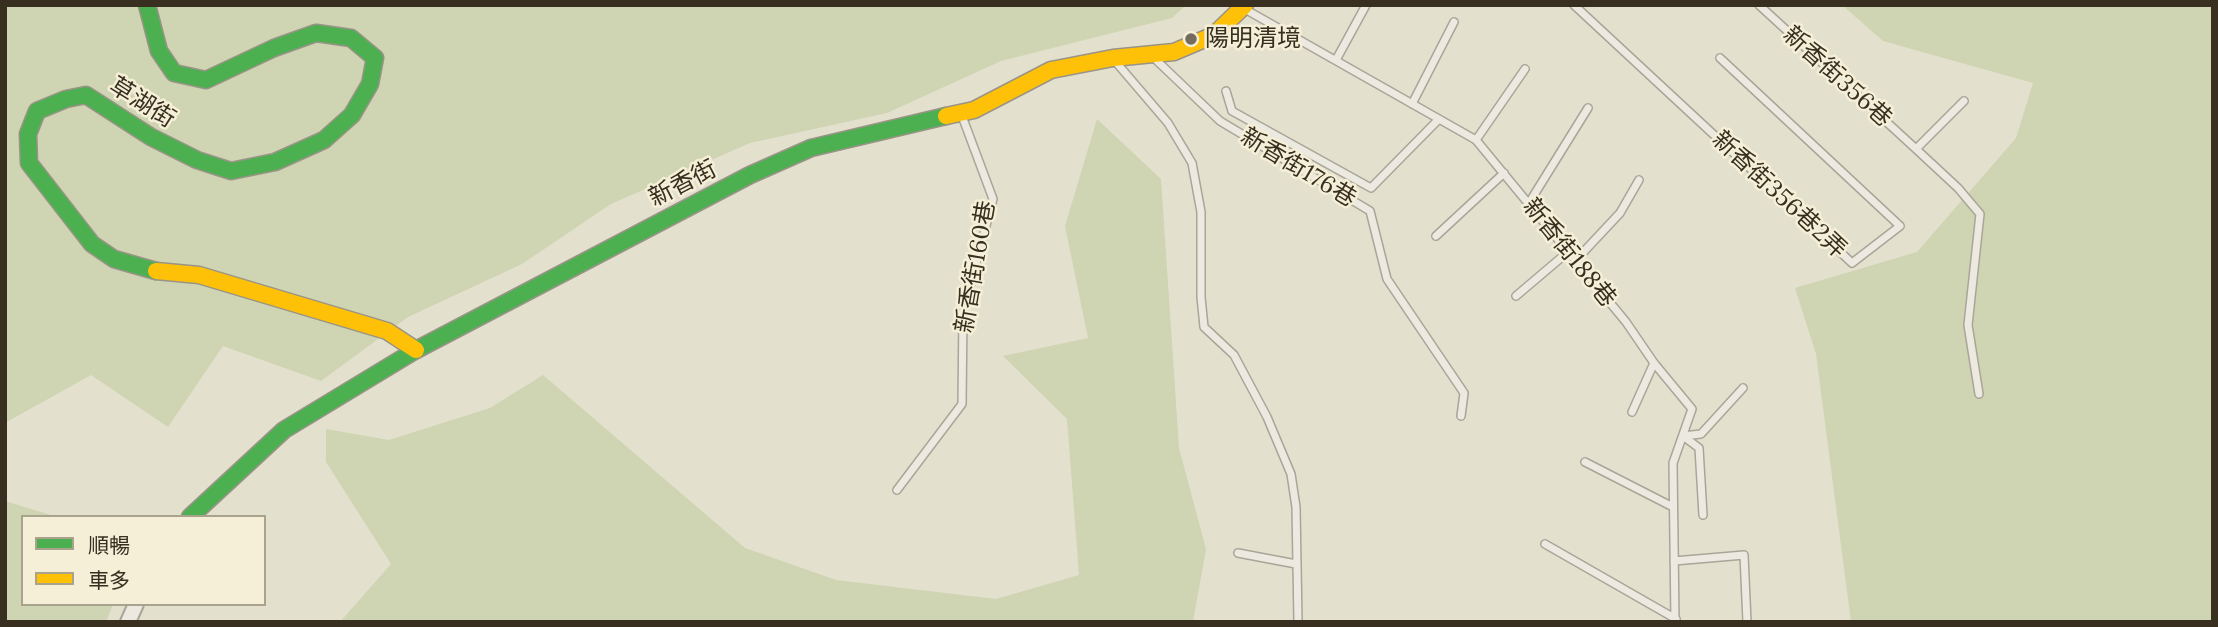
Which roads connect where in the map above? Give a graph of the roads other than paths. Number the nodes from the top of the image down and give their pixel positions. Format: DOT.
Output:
graph roads {
  1 [pos="147,5"];
  2 [pos="1366,5"];
  3 [pos="1574,5"];
  4 [pos="1759,5"];
  5 [pos="1244,7"];
  6 [pos="1454,22"];
  7 [pos="1150,54"];
  8 [pos="1113,58"];
  9 [pos="1720,58"];
  10 [pos="1336,60"];
  11 [pos="1525,69"];
  12 [pos="1226,91"];
  13 [pos="1964,101"];
  14 [pos="1412,104"];
  15 [pos="1588,108"];
  16 [pos="960,112"];
  17 [pos="1439,119"];
  18 [pos="1476,140"];
  19 [pos="1916,149"];
  20 [pos="1504,173"];
  21 [pos="1639,180"];
  22 [pos="1529,203"];
  23 [pos="1436,236"];
  24 [pos="1569,251"];
  25 [pos="1576,260"];
  26 [pos="1516,296"];
  27 [pos="416,349"];
  28 [pos="1654,363"];
  29 [pos="1743,388"];
  30 [pos="1979,394"];
  31 [pos="1632,412"];
  32 [pos="1461,416"];
  33 [pos="1682,436"];
  34 [pos="1585,462"];
  35 [pos="897,491"];
  36 [pos="1673,507"];
  37 [pos="192,515"];
  38 [pos="1703,515"];
  39 [pos="1545,544"];
  40 [pos="1238,553"];
  41 [pos="1674,561"];
  42 [pos="1296,564"];
  43 [pos="135,606"];
  44 [pos="1676,620"];
  45 [pos="128,622"];
  46 [pos="1298,622"];
  47 [pos="1747,622"];
  1 -- 27 [label="street, 草湖街"];
  2 -- 10 [label="lane"];
  3 -- 9 [label="lane, 新香街356巷2弄"];
  4 -- 19 [label="lane, 新香街356巷"];
  5 -- 7 [label="street, 新香街"];
  5 -- 10 [label="lane, 新香街188巷"];
  6 -- 14 [label="lane"];
  7 -- 8 [label="street, 新香街"];
  7 -- 32 [label="lane, 新香街176巷"];
  8 -- 16 [label="street, 新香街"];
  8 -- 42 [label="lane"];
  10 -- 14 [label="lane, 新香街188巷"];
  11 -- 18 [label="lane"];
  12 -- 17 [label="lane"];
  13 -- 19 [label="lane"];
  14 -- 17 [label="lane, 新香街188巷"];
  15 -- 22 [label="lane"];
  16 -- 27 [label="street, 新香街"];
  16 -- 35 [label="lane, 新香街160巷"];
  17 -- 18 [label="lane, 新香街188巷"];
  18 -- 20 [label="lane, 新香街188巷"];
  19 -- 30 [label="lane, 新香街356巷"];
  20 -- 22 [label="lane, 新香街188巷"];
  20 -- 23 [label="lane"];
  21 -- 25 [label="lane"];
  22 -- 24 [label="lane, 新香街188巷"];
  24 -- 25 [label="lane, 新香街188巷"];
  24 -- 26 [label="lane"];
  25 -- 28 [label="lane, 新香街188巷"];
  27 -- 37 [label="street, 新香街"];
  28 -- 31 [label="lane"];
  28 -- 33 [label="lane, 新香街188巷"];
  29 -- 33 [label="lane"];
  33 -- 36 [label="lane, 新香街188巷"];
  33 -- 38 [label="lane"];
  34 -- 36 [label="lane"];
  36 -- 41 [label="lane, 新香街188巷"];
  39 -- 44 [label="lane"];
  40 -- 42 [label="lane"];
  41 -- 44 [label="lane, 新香街188巷"];
  41 -- 47 [label="lane"];
  42 -- 46 [label="lane"];
  43 -- 45 [label="street"];
}
